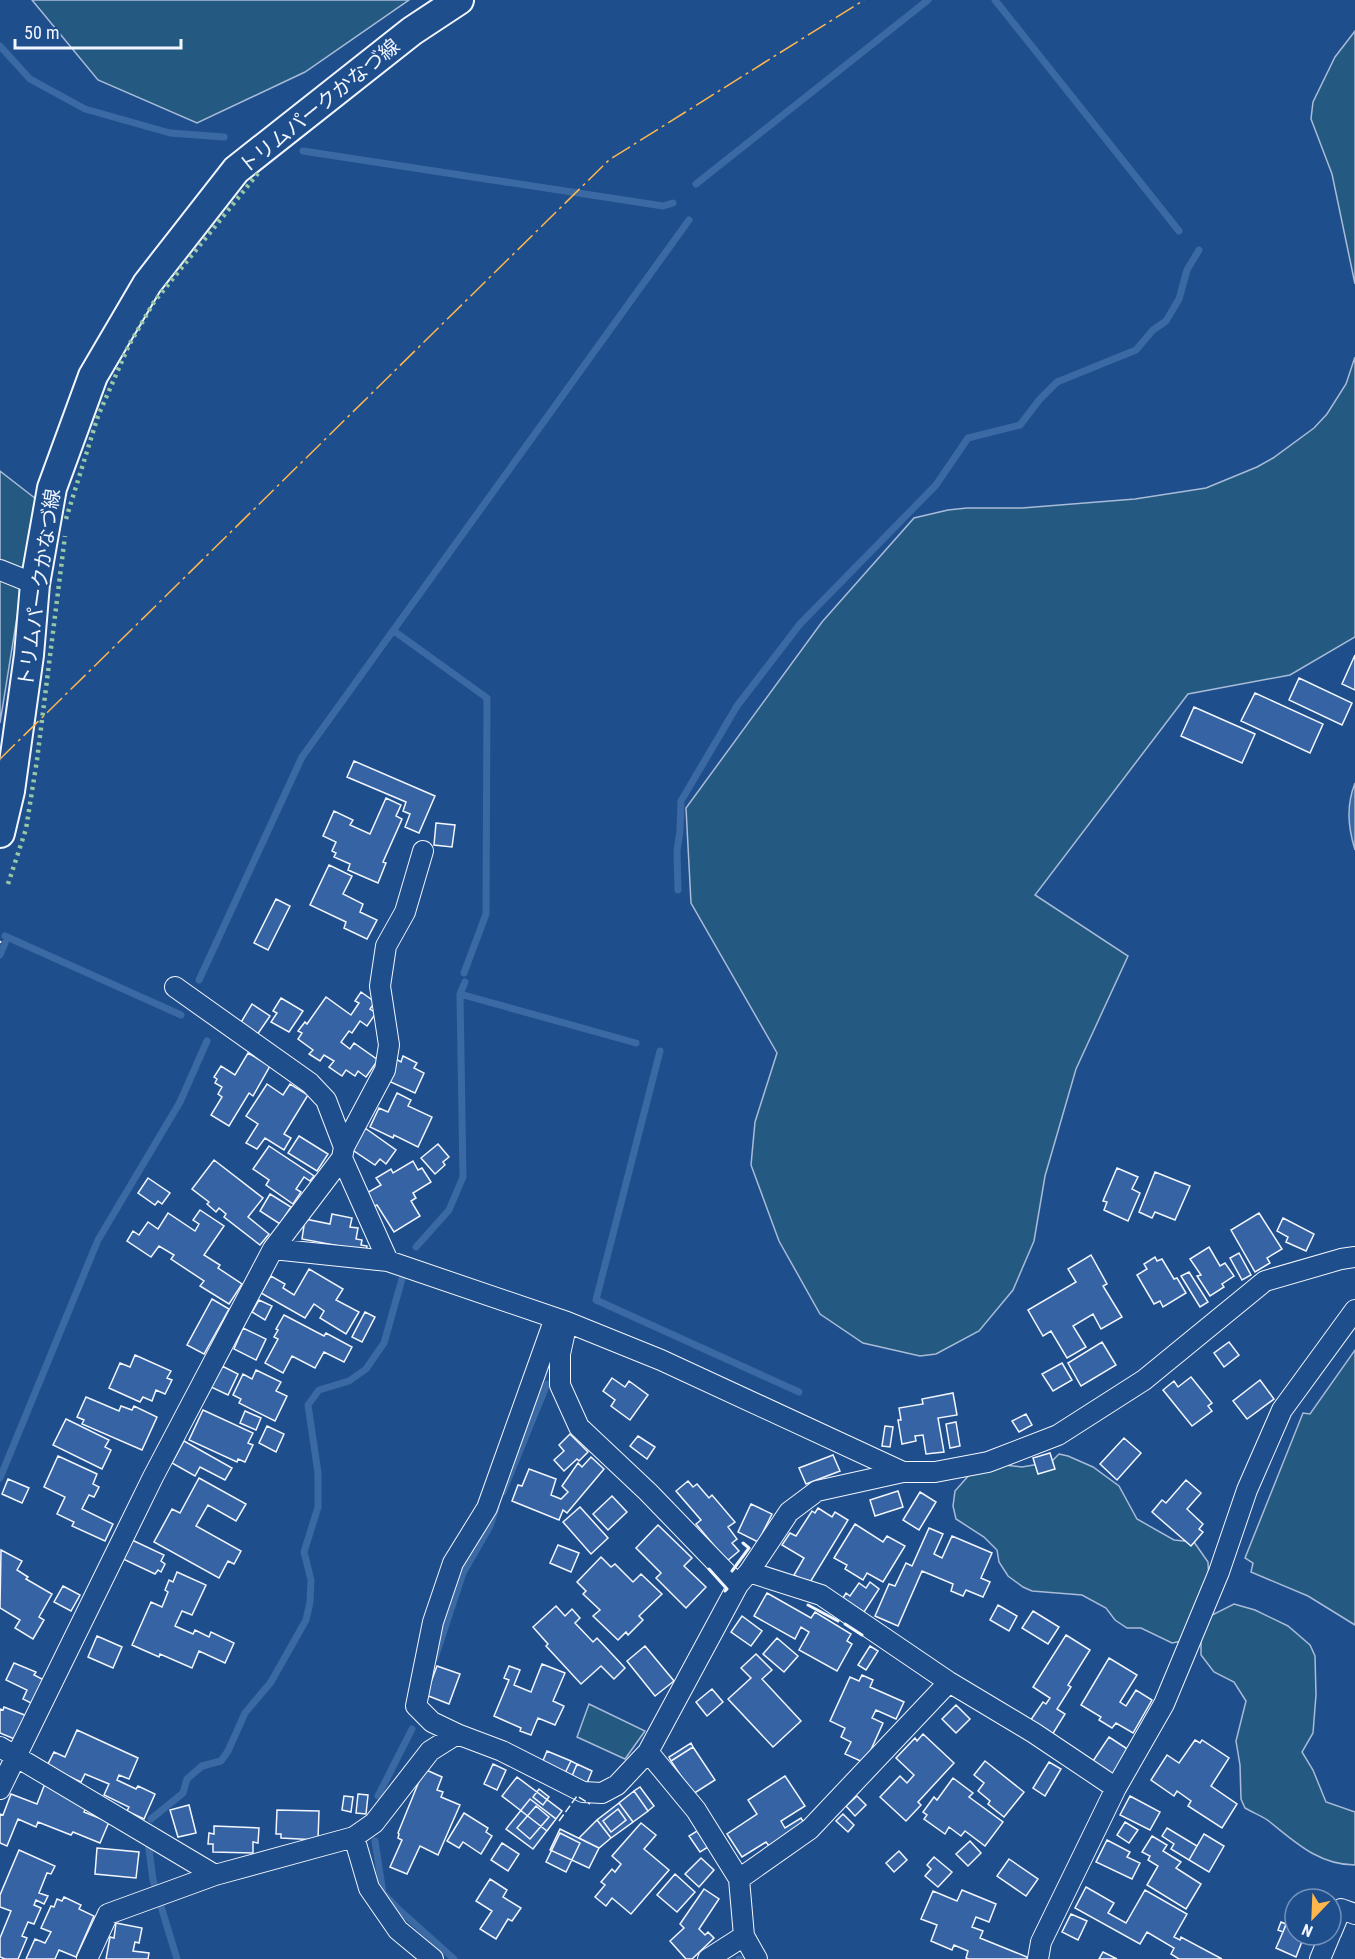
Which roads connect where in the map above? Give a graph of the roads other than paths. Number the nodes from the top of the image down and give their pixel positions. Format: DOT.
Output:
graph roads {
  1 [pos="459,0"];
  2 [pos="0,570"];
  3 [pos="35,584"];
  4 [pos="0,833"];
  5 [pos="423,851"];
  6 [pos="175,987"];
  7 [pos="343,1153"];
  8 [pos="273,1249"];
  9 [pos="1355,1257"];
  10 [pos="388,1261"];
  11 [pos="1355,1310"];
  12 [pos="561,1320"];
  13 [pos="903,1472"];
  14 [pos="744,1578"];
  15 [pos="949,1682"];
  16 [pos="457,1734"];
  17 [pos="8,1752"];
  18 [pos="648,1752"];
  19 [pos="1116,1788"];
  20 [pos="0,1789"];
  21 [pos="354,1837"];
  22 [pos="215,1875"];
  23 [pos="739,1879"];
  24 [pos="744,1936"];
  25 [pos="87,1959"];
  26 [pos="433,1959"];
  27 [pos="708,1959"];
  28 [pos="757,1959"];
  29 [pos="1038,1959"];
  1 -- 3 [label="main road, トリムパークかなづ線"];
  2 -- 3 [label="street"];
  3 -- 4 [label="main road, トリムパークかなづ線"];
  5 -- 7 [label="street"];
  6 -- 7 [label="street"];
  7 -- 8 [label="street"];
  7 -- 10 [label="street"];
  8 -- 10 [label="street"];
  8 -- 17 [label="street"];
  9 -- 13 [label="street"];
  10 -- 12 [label="street"];
  11 -- 19 [label="street"];
  12 -- 13 [label="street"];
  12 -- 14 [label="street"];
  12 -- 16 [label="street"];
  13 -- 14 [label="street"];
  14 -- 15 [label="street"];
  14 -- 18 [label="street"];
  15 -- 19 [label="street"];
  15 -- 23 [label="street"];
  16 -- 18 [label="street"];
  16 -- 21 [label="street"];
  17 -- 20 [label="street"];
  17 -- 22 [label="street"];
  18 -- 23 [label="street"];
  19 -- 29 [label="street"];
  21 -- 22 [label="street"];
  21 -- 26 [label="street"];
  22 -- 25 [label="street"];
  23 -- 24 [label="street"];
  24 -- 27 [label="street"];
  24 -- 28 [label="street"];
}
